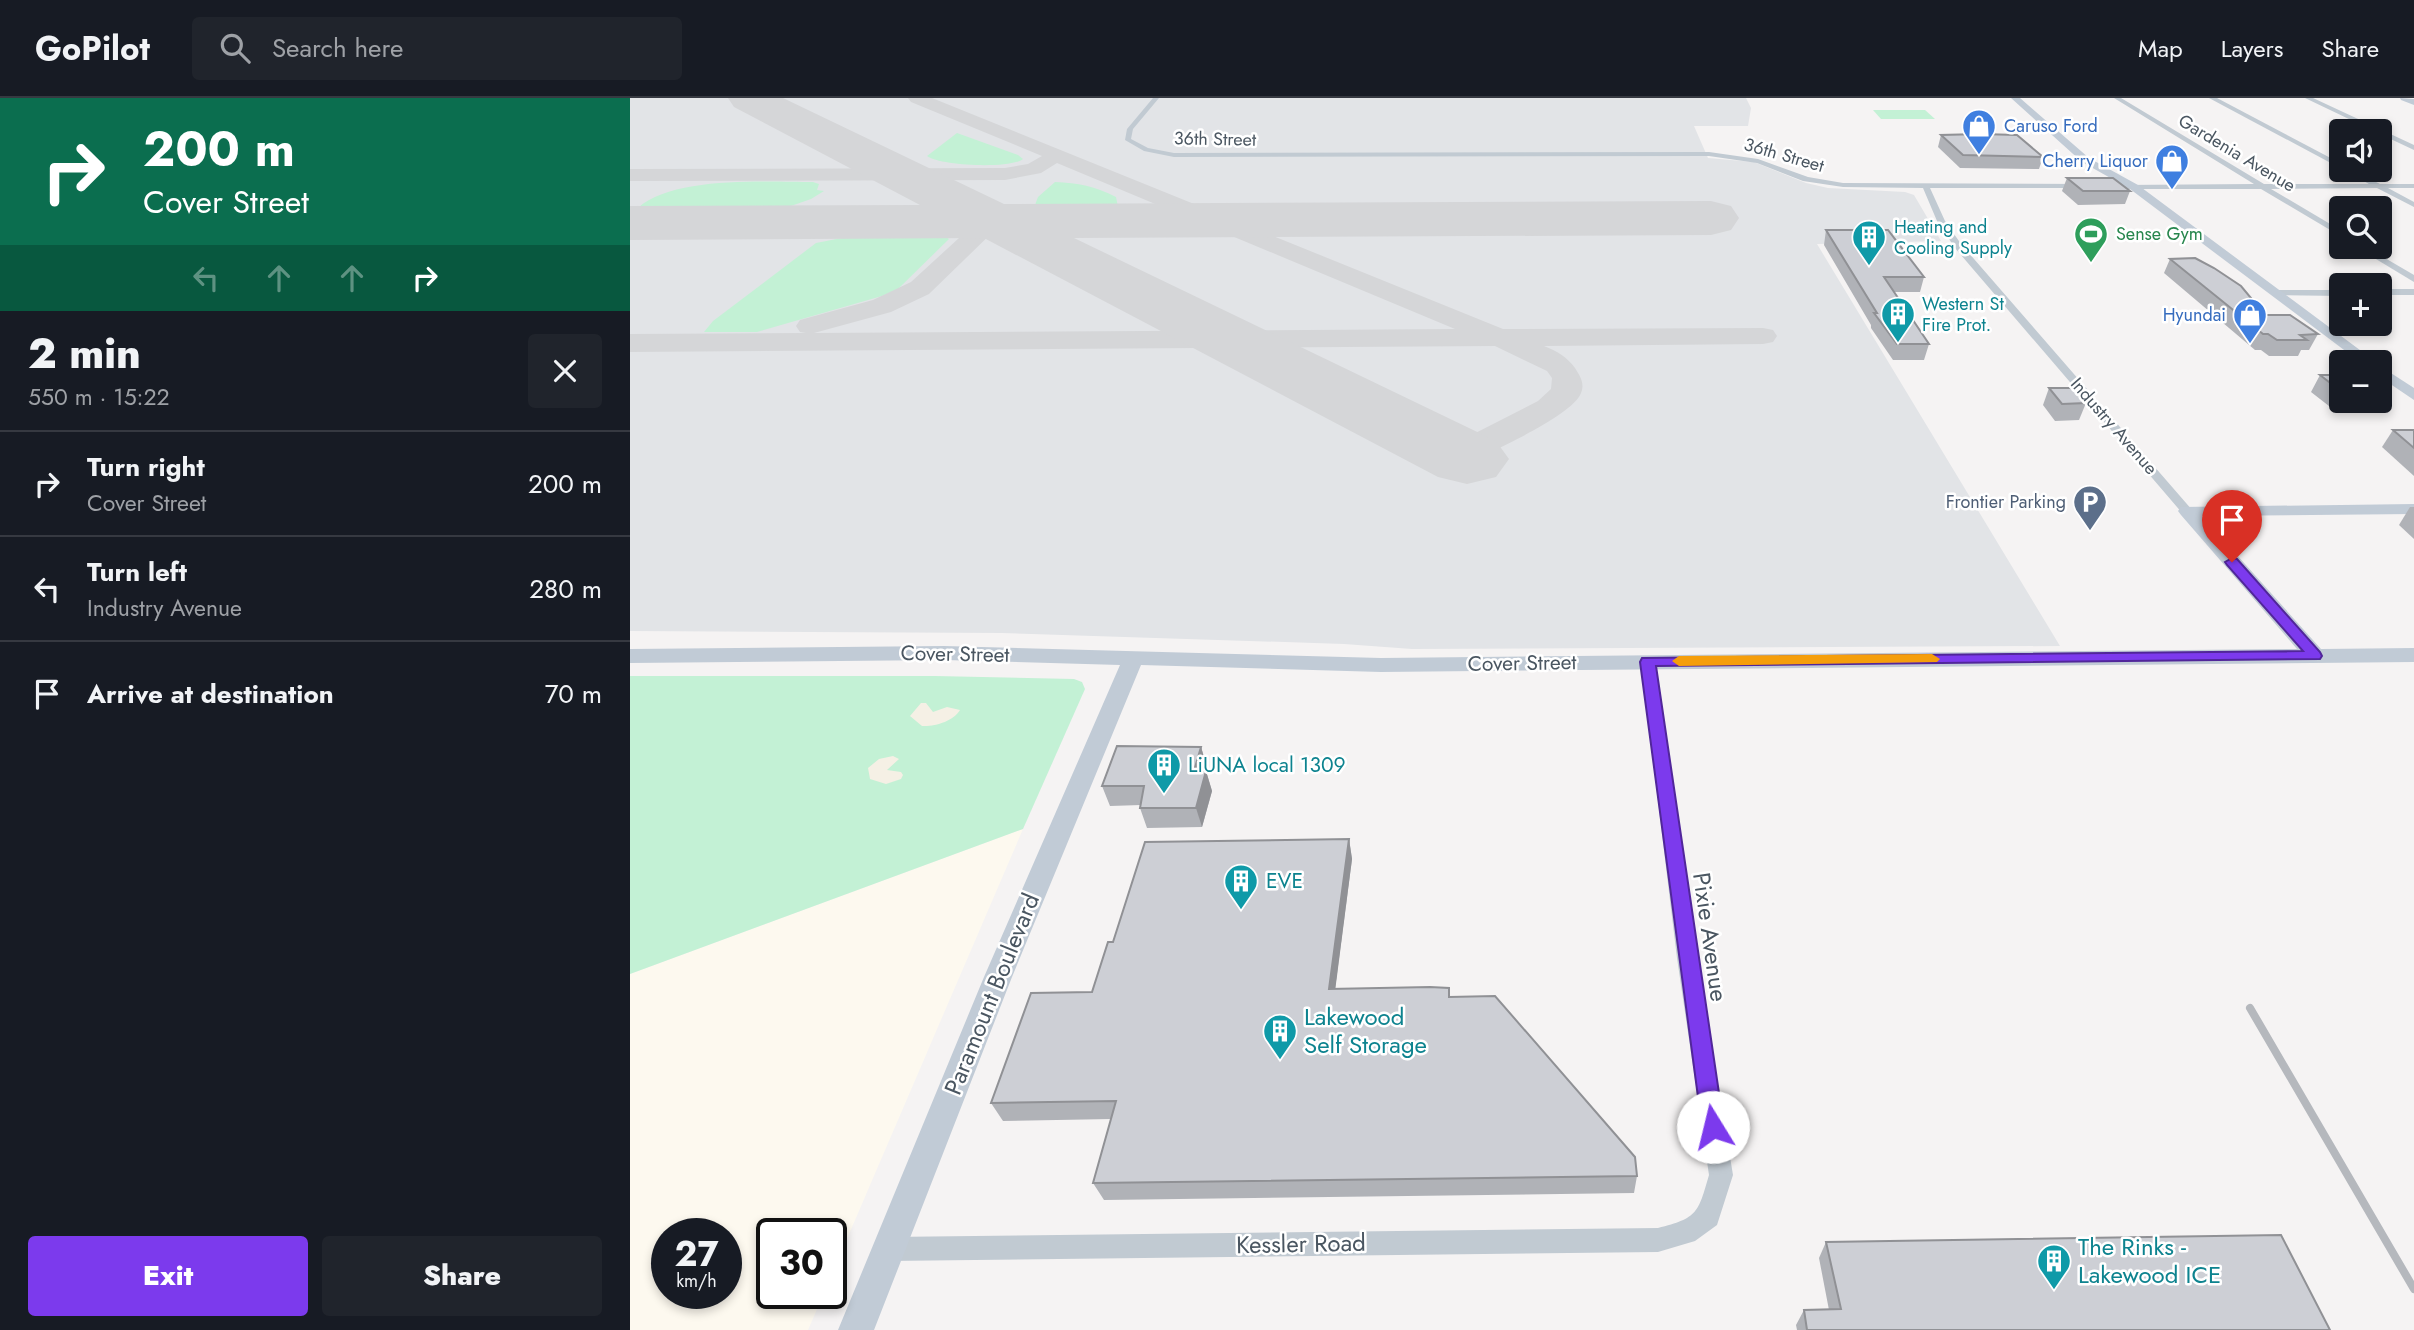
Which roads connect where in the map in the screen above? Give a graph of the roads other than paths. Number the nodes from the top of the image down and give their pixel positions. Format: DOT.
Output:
graph roads {
  1 [pos="1156,98"];
  2 [pos="2015,98"];
  3 [pos="2029,98"];
  4 [pos="2117,98"];
  5 [pos="2212,98"];
  6 [pos="2308,98"];
  7 [pos="2404,98"];
  8 [pos="2414,102"];
  9 [pos="2352,119"];
  10 [pos="2392,138"];
  11 [pos="2414,148"];
  12 [pos="2329,160"];
  13 [pos="2370,182"];
  14 [pos="2090,186"];
  15 [pos="2414,186"];
  16 [pos="1926,187"];
  17 [pos="2112,187"];
  18 [pos="2134,187"];
  19 [pos="2262,187"];
  20 [pos="2379,187"];
  21 [pos="2414,205"];
  22 [pos="2329,227"];
  23 [pos="2380,259"];
  24 [pos="2414,279"];
  25 [pos="2392,292"];
  26 [pos="2414,292"];
  27 [pos="2275,293"];
  28 [pos="2329,293"];
  29 [pos="2353,350"];
  30 [pos="2392,379"];
  31 [pos="2414,395"];
  32 [pos="2414,509"];
  33 [pos="2187,511"];
  34 [pos="2247,579"];
  35 [pos="2414,655"];
  36 [pos="630,656"];
  37 [pos="2182,656"];
  38 [pos="2315,656"];
  39 [pos="1133,659"];
  40 [pos="1648,662"];
  41 [pos="1709,1217"];
  42 [pos="888,1249"];
  43 [pos="856,1330"];
  1 -- 16 [label="street, 36th Street"];
  2 -- 18 [label="street"];
  3 -- 18 [label="main road"];
  4 -- 19 [label="street, Gardenia Avenue"];
  5 -- 12 [label="street"];
  6 -- 9 [label="street"];
  7 -- 8 [label="street"];
  10 -- 11 [label="street"];
  13 -- 20 [label="street"];
  14 -- 16 [label="street, 36th Street"];
  15 -- 20 [label="street"];
  16 -- 33 [label="street, Industry Avenue"];
  17 -- 18 [label="street"];
  18 -- 19 [label="street"];
  18 -- 27 [label="street"];
  19 -- 20 [label="street"];
  19 -- 22 [label="street, Gardenia Avenue"];
  20 -- 21 [label="street"];
  23 -- 24 [label="street"];
  25 -- 26 [label="street"];
  27 -- 28 [label="street"];
  27 -- 29 [label="street"];
  30 -- 31 [label="street"];
  32 -- 33 [label="street"];
  33 -- 34 [label="street, Industry Avenue"];
  34 -- 37 [label="street"];
  34 -- 38 [label="street, Industry Avenue"];
  35 -- 38 [label="street, Cover Street"];
  36 -- 39 [label="street, Cover Street"];
  37 -- 38 [label="street, Cover Street"];
  37 -- 40 [label="street, Cover Street"];
  39 -- 40 [label="street, Cover Street"];
  39 -- 42 [label="street, Paramount Boulevard"];
  40 -- 41 [label="street, Pixie Avenue"];
  41 -- 42 [label="street, Kessler Road"];
  42 -- 43 [label="street, Paramount Boulevard"];
}
